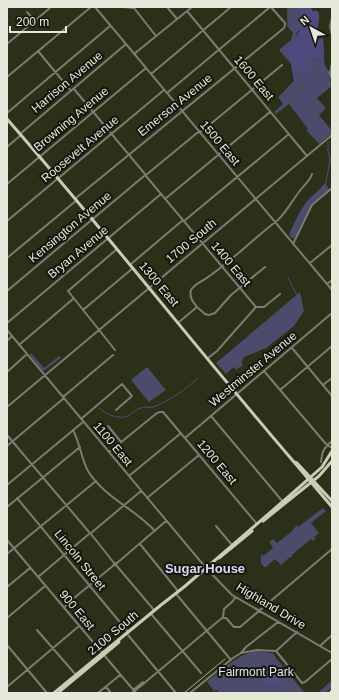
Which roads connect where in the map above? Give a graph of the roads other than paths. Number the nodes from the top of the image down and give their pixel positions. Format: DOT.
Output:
graph roads {
  1 [pos="51,7"];
  2 [pos="91,7"];
  3 [pos="95,7"];
  4 [pos="122,7"];
  5 [pos="167,7"];
  6 [pos="186,7"];
  7 [pos="192,7"];
  8 [pos="231,7"];
  9 [pos="270,7"];
  10 [pos="100,8"];
  11 [pos="134,8"];
  12 [pos="97,10"];
  13 [pos="188,10"];
  14 [pos="27,12"];
  15 [pos="332,18"];
  16 [pos="177,19"];
  17 [pos="35,21"];
  18 [pos="111,26"];
  19 [pos="203,30"];
  20 [pos="332,35"];
  21 [pos="156,36"];
  22 [pos="7,44"];
  23 [pos="126,44"];
  24 [pos="219,49"];
  25 [pos="38,51"];
  26 [pos="134,54"];
  27 [pos="332,63"];
  28 [pos="282,65"];
  29 [pos="146,68"];
  30 [pos="235,69"];
  31 [pos="55,72"];
  32 [pos="151,74"];
  33 [pos="7,77"];
  34 [pos="332,80"];
  35 [pos="72,90"];
  36 [pos="164,90"];
  37 [pos="252,90"];
  38 [pos="167,93"];
  39 [pos="182,111"];
  40 [pos="7,112"];
  41 [pos="93,112"];
  42 [pos="270,112"];
  43 [pos="7,119"];
  44 [pos="200,132"];
  45 [pos="21,134"];
  46 [pos="111,134"];
  47 [pos="289,134"];
  48 [pos="332,135"];
  49 [pos="7,147"];
  50 [pos="128,155"];
  51 [pos="219,155"];
  52 [pos="40,156"];
  53 [pos="307,156"];
  54 [pos="312,174"];
  55 [pos="145,175"];
  56 [pos="237,177"];
  57 [pos="59,178"];
  58 [pos="7,184"];
  59 [pos="332,188"];
  60 [pos="161,194"];
  61 [pos="76,199"];
  62 [pos="166,199"];
  63 [pos="256,199"];
  64 [pos="93,219"];
  65 [pos="7,221"];
  66 [pos="183,221"];
  67 [pos="275,222"];
  68 [pos="109,238"];
  69 [pos="202,244"];
  70 [pos="293,244"];
  71 [pos="332,245"];
  72 [pos="118,248"];
  73 [pos="7,258"];
  74 [pos="310,263"];
  75 [pos="131,264"];
  76 [pos="133,267"];
  77 [pos="222,267"];
  78 [pos="264,267"];
  79 [pos="332,280"];
  80 [pos="327,284"];
  81 [pos="150,287"];
  82 [pos="240,288"];
  83 [pos="332,290"];
  84 [pos="7,291"];
  85 [pos="280,294"];
  86 [pos="74,299"];
  87 [pos="196,307"];
  88 [pos="256,307"];
  89 [pos="83,310"];
  90 [pos="332,313"];
  91 [pos="179,322"];
  92 [pos="7,323"];
  93 [pos="7,330"];
  94 [pos="99,330"];
  95 [pos="12,336"];
  96 [pos="7,341"];
  97 [pos="19,345"];
  98 [pos="332,346"];
  99 [pos="292,348"];
  100 [pos="115,350"];
  101 [pos="27,354"];
  102 [pos="113,355"];
  103 [pos="208,358"];
  104 [pos="308,367"];
  105 [pos="264,371"];
  106 [pos="7,372"];
  107 [pos="44,375"];
  108 [pos="332,378"];
  109 [pos="323,385"];
  110 [pos="280,390"];
  111 [pos="237,394"];
  112 [pos="332,396"];
  113 [pos="63,398"];
  114 [pos="7,407"];
  115 [pos="116,410"];
  116 [pos="211,416"];
  117 [pos="81,418"];
  118 [pos="83,421"];
  119 [pos="108,426"];
  120 [pos="73,430"];
  121 [pos="181,433"];
  122 [pos="7,435"];
  123 [pos="185,438"];
  124 [pos="332,441"];
  125 [pos="12,442"];
  126 [pos="121,442"];
  127 [pos="327,445"];
  128 [pos="7,446"];
  129 [pos="80,446"];
  130 [pos="332,448"];
  131 [pos="332,451"];
  132 [pos="109,452"];
  133 [pos="199,455"];
  134 [pos="332,461"];
  135 [pos="321,462"];
  136 [pos="32,464"];
  137 [pos="129,476"];
  138 [pos="43,477"];
  139 [pos="311,480"];
  140 [pos="96,481"];
  141 [pos="7,485"];
  142 [pos="141,491"];
  143 [pos="18,498"];
  144 [pos="147,498"];
  145 [pos="332,501"];
  146 [pos="283,502"];
  147 [pos="67,505"];
  148 [pos="124,505"];
  149 [pos="7,507"];
  150 [pos="332,507"];
  151 [pos="271,516"];
  152 [pos="166,521"];
  153 [pos="257,524"];
  154 [pos="216,526"];
  155 [pos="41,527"];
  156 [pos="155,531"];
  157 [pos="249,531"];
  158 [pos="90,533"];
  159 [pos="243,538"];
  160 [pos="7,540"];
  161 [pos="140,544"];
  162 [pos="232,545"];
  163 [pos="14,549"];
  164 [pos="332,549"];
  165 [pos="7,554"];
  166 [pos="64,555"];
  167 [pos="217,559"];
  168 [pos="115,564"];
  169 [pos="30,568"];
  170 [pos="206,568"];
  171 [pos="38,577"];
  172 [pos="46,586"];
  173 [pos="90,586"];
  174 [pos="7,587"];
  175 [pos="184,587"];
  176 [pos="178,592"];
  177 [pos="235,597"];
  178 [pos="63,607"];
  179 [pos="154,610"];
  180 [pos="259,610"];
  181 [pos="152,614"];
  182 [pos="224,617"];
  183 [pos="7,618"];
  184 [pos="147,619"];
  185 [pos="278,622"];
  186 [pos="79,626"];
  187 [pos="37,630"];
  188 [pos="207,630"];
  189 [pos="129,632"];
  190 [pos="297,632"];
  191 [pos="332,635"];
  192 [pos="7,645"];
  193 [pos="320,646"];
  194 [pos="53,648"];
  195 [pos="182,651"];
  196 [pos="276,651"];
  197 [pos="332,653"];
  198 [pos="103,654"];
  199 [pos="241,654"];
  200 [pos="332,659"];
  201 [pos="231,660"];
  202 [pos="27,670"];
  203 [pos="157,671"];
  204 [pos="201,673"];
  205 [pos="120,675"];
  206 [pos="77,676"];
  207 [pos="7,687"];
  208 [pos="106,687"];
  209 [pos="134,692"];
  210 [pos="47,693"];
  211 [pos="56,693"];
  212 [pos="98,693"];
  213 [pos="112,693"];
  214 [pos="176,693"];
  215 [pos="190,693"];
  1 -- 17 [label="street"];
  2 -- 25 [label="street"];
  3 -- 12 [label="street, 1500 East"];
  4 -- 11 [label="street"];
  5 -- 16 [label="street"];
  6 -- 13 [label="street, 1600 East"];
  7 -- 13 [label="street"];
  8 -- 19 [label="street"];
  9 -- 24 [label="street"];
  9 -- 30 [label="street, Emerson Avenue"];
  10 -- 12 [label="street"];
  11 -- 21 [label="street"];
  12 -- 18 [label="street, 1500 East"];
  13 -- 16 [label="street"];
  13 -- 19 [label="street, 1600 East"];
  14 -- 17 [label="street"];
  15 -- 20 [label="street"];
  16 -- 21 [label="street"];
  17 -- 22 [label="street"];
  18 -- 23 [label="street, 1500 East"];
  18 -- 31 [label="street"];
  19 -- 24 [label="street, 1600 East"];
  19 -- 32 [label="street"];
  21 -- 26 [label="street"];
  23 -- 26 [label="street, 1500 East"];
  23 -- 35 [label="street, Harrison Avenue"];
  24 -- 30 [label="street, 1600 East"];
  24 -- 38 [label="street"];
  25 -- 31 [label="street, 1400 East"];
  25 -- 33 [label="street"];
  26 -- 29 [label="street, 1500 East"];
  27 -- 34 [label="street"];
  28 -- 37 [label="street, Kensington Avenue"];
  29 -- 32 [label="street, 1500 East"];
  29 -- 41 [label="street, Browning Avenue"];
  30 -- 37 [label="street, 1600 East"];
  30 -- 39 [label="street, Emerson Avenue"];
  31 -- 35 [label="street, 1400 East"];
  31 -- 40 [label="street"];
  32 -- 36 [label="street, 1500 East"];
  35 -- 41 [label="street, 1400 East"];
  35 -- 45 [label="street, Harrison Avenue"];
  36 -- 38 [label="street, 1500 East"];
  36 -- 46 [label="street, Roosevelt Avenue"];
  37 -- 42 [label="street, 1600 East"];
  37 -- 44 [label="street, Kensington Avenue"];
  38 -- 39 [label="street, 1500 East"];
  39 -- 44 [label="street, 1500 East"];
  39 -- 50 [label="street, Emerson Avenue"];
  41 -- 46 [label="street, 1400 East"];
  41 -- 52 [label="street, Browning Avenue"];
  42 -- 47 [label="street, 1600 East"];
  42 -- 51 [label="street"];
  43 -- 45 [label="main road, 1300 East"];
  44 -- 51 [label="street, 1500 East"];
  44 -- 55 [label="street, Kensington Avenue"];
  45 -- 49 [label="street, Harrison Avenue"];
  45 -- 52 [label="main road, 1300 East"];
  46 -- 50 [label="street, 1400 East"];
  46 -- 57 [label="street, Roosevelt Avenue"];
  47 -- 53 [label="street, 1600 East"];
  47 -- 56 [label="street"];
  48 -- 53 [label="street, 1700 South"];
  50 -- 55 [label="street, 1400 East"];
  50 -- 61 [label="street, Emerson Avenue"];
  51 -- 56 [label="street, 1500 East"];
  51 -- 62 [label="street"];
  52 -- 57 [label="main road, 1300 East"];
  52 -- 58 [label="street, Browning Avenue"];
  53 -- 63 [label="street, 1700 South"];
  54 -- 67 [label="street"];
  55 -- 60 [label="street, 1400 East"];
  55 -- 64 [label="street, Kensington Avenue"];
  56 -- 63 [label="street, 1500 East"];
  56 -- 66 [label="street"];
  57 -- 61 [label="main road, 1300 East"];
  57 -- 65 [label="street, Roosevelt Avenue"];
  59 -- 70 [label="street"];
  60 -- 62 [label="street, 1400 East"];
  60 -- 68 [label="street, Bryan Avenue"];
  61 -- 64 [label="main road, 1300 East"];
  61 -- 73 [label="street, Emerson Avenue"];
  62 -- 66 [label="street, 1400 East"];
  63 -- 67 [label="street, 1500 East"];
  63 -- 69 [label="street, 1700 South"];
  64 -- 68 [label="main road, 1300 East"];
  64 -- 84 [label="street, Kensington Avenue"];
  66 -- 69 [label="street, 1400 East"];
  66 -- 75 [label="street"];
  67 -- 70 [label="street, 1500 East"];
  67 -- 77 [label="street"];
  68 -- 72 [label="main road, 1300 East"];
  68 -- 92 [label="street, Bryan Avenue"];
  69 -- 77 [label="street, 1400 East"];
  69 -- 81 [label="street, 1700 South"];
  70 -- 74 [label="street, 1500 East"];
  71 -- 74 [label="street"];
  72 -- 75 [label="main road, 1300 East"];
  72 -- 86 [label="street"];
  74 -- 80 [label="street, 1500 East"];
  75 -- 76 [label="main road, 1300 East"];
  76 -- 81 [label="main road, 1300 East"];
  76 -- 89 [label="street"];
  77 -- 82 [label="street, 1400 East"];
  77 -- 87 [label="street"];
  78 -- 82 [label="street"];
  79 -- 80 [label="street"];
  80 -- 83 [label="street, 1500 East"];
  81 -- 91 [label="main road, 1300 East"];
  81 -- 94 [label="street, 1700 South"];
  82 -- 87 [label="street"];
  82 -- 88 [label="street, 1400 East"];
  85 -- 88 [label="street"];
  86 -- 89 [label="street"];
  86 -- 97 [label="street"];
  87 -- 91 [label="street"];
  88 -- 103 [label="street"];
  89 -- 94 [label="street"];
  90 -- 99 [label="street, Westminster Avenue"];
  91 -- 103 [label="main road, 1300 East"];
  93 -- 95 [label="street, 1100 East"];
  94 -- 100 [label="street"];
  94 -- 107 [label="street, 1700 South"];
  95 -- 96 [label="street"];
  95 -- 97 [label="street, 1100 East"];
  97 -- 101 [label="street, 1100 East"];
  98 -- 104 [label="street"];
  99 -- 104 [label="street"];
  99 -- 105 [label="street, Westminster Avenue"];
  101 -- 106 [label="street"];
  101 -- 107 [label="street, 1100 East"];
  102 -- 113 [label="street"];
  103 -- 111 [label="main road, 1300 East"];
  104 -- 109 [label="street"];
  104 -- 110 [label="street"];
  105 -- 110 [label="street"];
  105 -- 111 [label="street, Westminster Avenue"];
  107 -- 113 [label="street, 1100 East"];
  107 -- 114 [label="street, 1700 South"];
  108 -- 109 [label="street"];
  109 -- 112 [label="street"];
  110 -- 127 [label="street"];
  111 -- 116 [label="street, Westminster Avenue"];
  111 -- 139 [label="main road, 1300 East"];
  113 -- 117 [label="street, 1100 East"];
  113 -- 125 [label="street"];
  115 -- 117 [label="street"];
  116 -- 123 [label="street, Westminster Avenue"];
  116 -- 146 [label="street"];
  117 -- 118 [label="street, 1100 East"];
  118 -- 120 [label="street"];
  118 -- 132 [label="street, 1100 East"];
  119 -- 126 [label="street"];
  120 -- 129 [label="street"];
  120 -- 136 [label="street"];
  121 -- 123 [label="street, 1200 East"];
  121 -- 126 [label="street, 1200 East"];
  121 -- 137 [label="street"];
  122 -- 125 [label="street"];
  123 -- 133 [label="street, 1200 East"];
  124 -- 127 [label="street"];
  125 -- 128 [label="street"];
  125 -- 136 [label="street"];
  126 -- 132 [label="street"];
  127 -- 130 [label="street"];
  127 -- 135 [label="street"];
  129 -- 138 [label="street"];
  129 -- 140 [label="street"];
  131 -- 139 [label="main road, 2100 South"];
  132 -- 137 [label="street, 1100 East"];
  133 -- 144 [label="street"];
  133 -- 153 [label="street, 1200 East"];
  134 -- 139 [label="main road, 2100 South"];
  136 -- 138 [label="street"];
  136 -- 141 [label="street"];
  137 -- 142 [label="street, 1100 East"];
  138 -- 143 [label="street"];
  138 -- 147 [label="street"];
  139 -- 145 [label="main road, 1300 East"];
  139 -- 146 [label="main road, 2100 South"];
  139 -- 150 [label="main road, 1300 East"];
  139 -- 151 [label="main road, 2100 South"];
  140 -- 147 [label="street"];
  140 -- 148 [label="street"];
  142 -- 144 [label="street, 1100 East"];
  142 -- 148 [label="street"];
  143 -- 149 [label="street"];
  143 -- 155 [label="street, Lincoln Street"];
  144 -- 152 [label="street, 1100 East"];
  146 -- 151 [label="main road"];
  146 -- 153 [label="main road, 2100 South"];
  147 -- 155 [label="street"];
  147 -- 158 [label="street"];
  148 -- 156 [label="street"];
  148 -- 158 [label="street"];
  151 -- 159 [label="main road, 2100 South"];
  152 -- 156 [label="street"];
  152 -- 170 [label="street, 1100 East"];
  153 -- 157 [label="main road, 2100 South"];
  154 -- 162 [label="street"];
  155 -- 163 [label="street"];
  155 -- 166 [label="street, Lincoln Street"];
  156 -- 161 [label="street"];
  157 -- 159 [label="main road"];
  157 -- 162 [label="main road, 2100 South"];
  158 -- 166 [label="street"];
  158 -- 168 [label="street"];
  159 -- 167 [label="main road, 2100 South"];
  160 -- 163 [label="street, 900 East"];
  161 -- 168 [label="street"];
  161 -- 176 [label="street"];
  162 -- 167 [label="main road, 2100 South"];
  163 -- 165 [label="street"];
  163 -- 169 [label="street, 900 East"];
  164 -- 180 [label="street"];
  166 -- 171 [label="street"];
  166 -- 173 [label="street, Lincoln Street"];
  167 -- 170 [label="main road, 2100 South"];
  168 -- 173 [label="street"];
  168 -- 179 [label="street"];
  169 -- 171 [label="street, 900 East"];
  169 -- 174 [label="street"];
  170 -- 175 [label="main road, 2100 South"];
  170 -- 177 [label="street, Highland Drive"];
  171 -- 172 [label="street, 900 East"];
  172 -- 178 [label="street, 900 East"];
  172 -- 183 [label="street"];
  173 -- 178 [label="street"];
  173 -- 189 [label="street, Lincoln Street"];
  175 -- 176 [label="main road, 2100 South"];
  175 -- 176 [label="main road, 2100 South"];
  176 -- 179 [label="main road, 2100 South"];
  176 -- 181 [label="main road, 2100 South"];
  176 -- 188 [label="street"];
  177 -- 180 [label="street, Highland Drive"];
  177 -- 182 [label="street"];
  178 -- 186 [label="street, 900 East"];
  179 -- 184 [label="main road"];
  179 -- 189 [label="main road, 2100 South"];
  180 -- 182 [label="street"];
  180 -- 185 [label="street, Highland Drive"];
  181 -- 184 [label="main road, 2100 South"];
  181 -- 195 [label="street"];
  182 -- 188 [label="street"];
  184 -- 189 [label="main road, 2100 South"];
  185 -- 190 [label="street, Highland Drive"];
  185 -- 199 [label="street"];
  186 -- 194 [label="street"];
  186 -- 198 [label="street, 900 East"];
  187 -- 194 [label="street"];
  188 -- 195 [label="street"];
  188 -- 201 [label="street"];
  189 -- 198 [label="main road, 2100 South"];
  189 -- 203 [label="street, Lincoln Street"];
  190 -- 193 [label="street, Highland Drive"];
  190 -- 196 [label="street"];
  191 -- 193 [label="street"];
  192 -- 202 [label="street"];
  193 -- 197 [label="street, Highland Drive"];
  194 -- 202 [label="street"];
  194 -- 206 [label="street"];
  195 -- 203 [label="street"];
  195 -- 204 [label="street"];
  196 -- 199 [label="street"];
  196 -- 200 [label="street"];
  198 -- 205 [label="street, 900 East"];
  198 -- 206 [label="main road, 2100 South"];
  198 -- 206 [label="main road, 2100 South"];
  199 -- 201 [label="street"];
  201 -- 215 [label="street"];
  202 -- 207 [label="street"];
  202 -- 210 [label="street"];
  203 -- 209 [label="street"];
  203 -- 214 [label="street, Lincoln Street"];
  205 -- 208 [label="street"];
  205 -- 209 [label="street, 900 East"];
  206 -- 211 [label="main road, 2100 South"];
  206 -- 211 [label="main road, 2100 South"];
  208 -- 212 [label="street"];
  208 -- 213 [label="street"];
}
